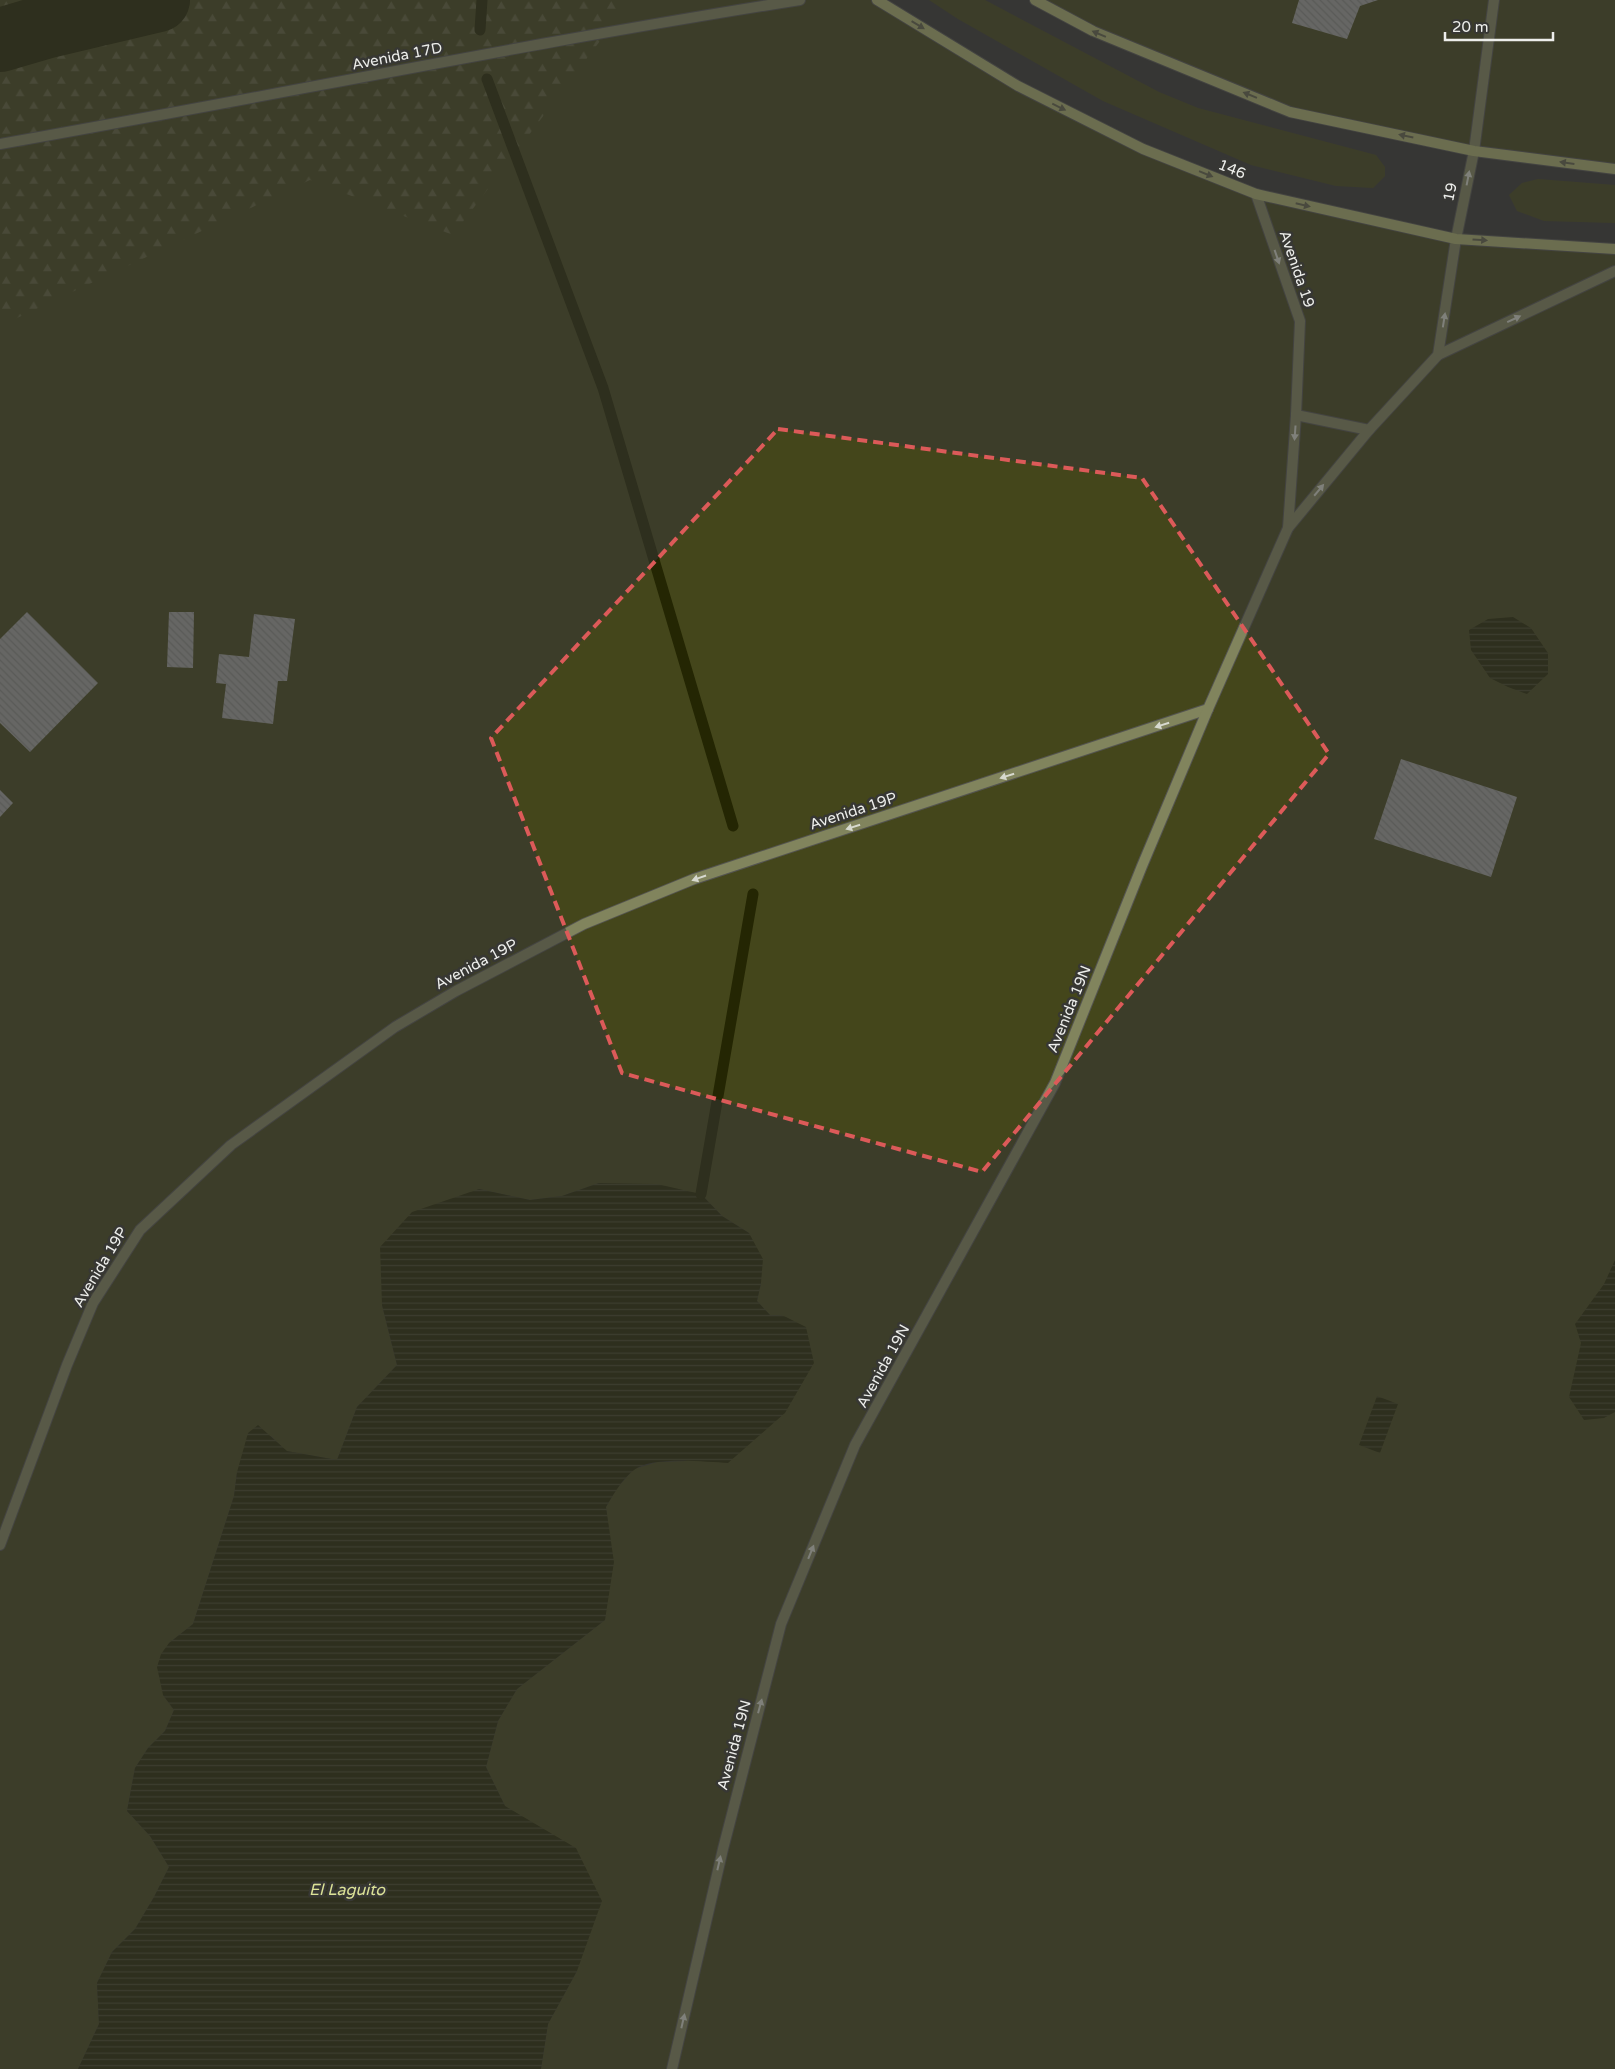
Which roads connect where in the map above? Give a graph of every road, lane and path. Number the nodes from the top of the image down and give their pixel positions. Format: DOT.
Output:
graph roads {
  1 [pos="800,0"];
  2 [pos="877,0"];
  3 [pos="1036,0"];
  4 [pos="1494,0"];
  5 [pos="0,144"];
  6 [pos="1474,151"];
  7 [pos="1615,169"];
  8 [pos="1256,194"];
  9 [pos="1456,239"];
  10 [pos="1615,249"];
  11 [pos="1615,271"];
  12 [pos="1438,355"];
  13 [pos="1296,415"];
  14 [pos="1369,430"];
  15 [pos="1288,528"];
  16 [pos="1208,709"];
  17 [pos="0,1545"];
  18 [pos="672,2069"];
  1 -- 5 [label="street, Avenida 17D"];
  2 -- 8 [label="main road, 146, one-way"];
  6 -- 3 [label="main road, one-way"];
  4 -- 6 [label="street"];
  7 -- 6 [label="main road, one-way"];
  9 -- 6 [label="street, 19, one-way"];
  8 -- 9 [label="main road, 146, one-way"];
  8 -- 13 [label="street, Avenida 19, one-way"];
  9 -- 10 [label="main road, 146, one-way"];
  12 -- 9 [label="street, one-way"];
  12 -- 11 [label="street, Avenida 19, one-way"];
  12 -- 14 [label="street, Avenida 19"];
  13 -- 14 [label="street"];
  13 -- 15 [label="street, Avenida 19, one-way"];
  15 -- 14 [label="street, Avenida 19, one-way"];
  15 -- 16 [label="street, Avenida 19"];
  16 -- 17 [label="street, Avenida 19P, one-way"];
  18 -- 16 [label="street, Avenida 19N, one-way"];
}
